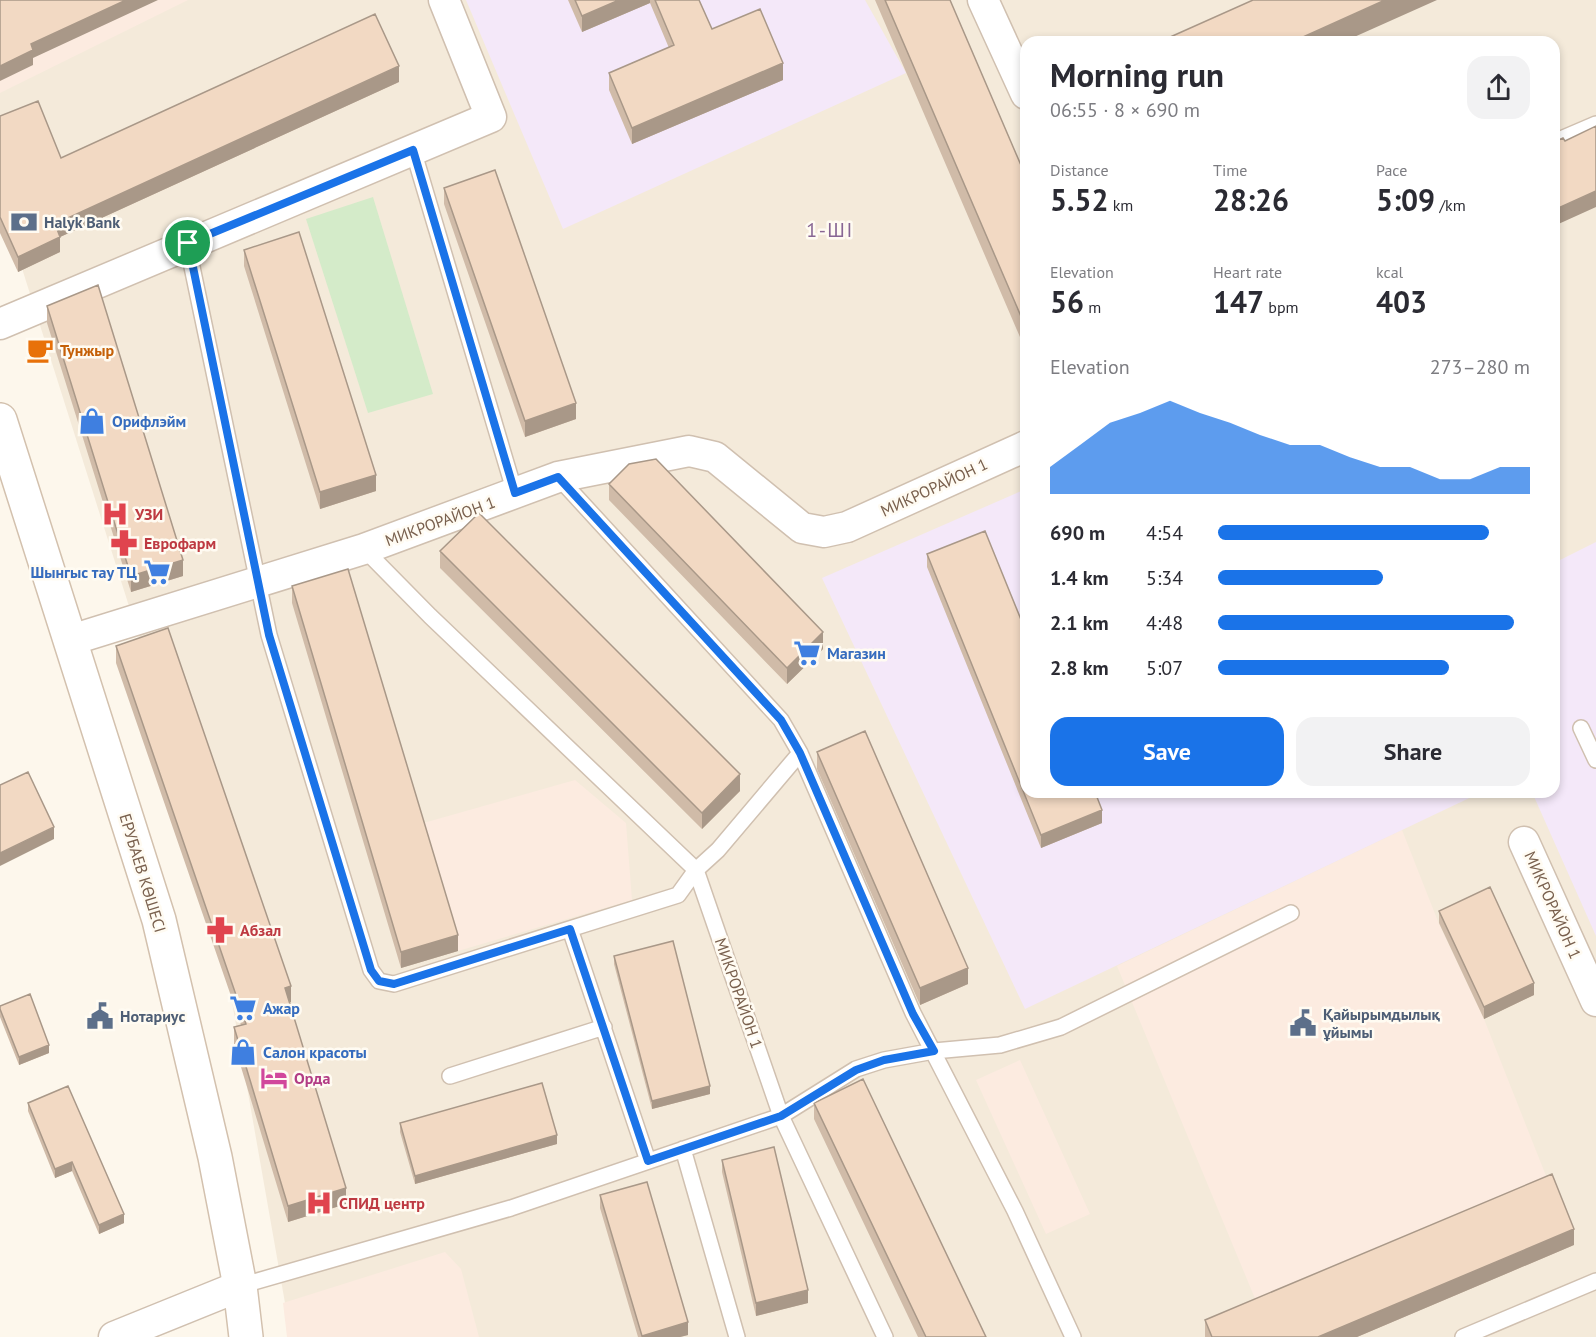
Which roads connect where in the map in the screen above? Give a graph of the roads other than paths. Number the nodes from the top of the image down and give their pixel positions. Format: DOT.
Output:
graph roads {
  1 [pos="444,0"];
  2 [pos="983,0"];
  3 [pos="1020,80"];
  4 [pos="1596,124"];
  5 [pos="1560,139"];
  6 [pos="413,150"];
  7 [pos="188,243"];
  8 [pos="0,324"];
  9 [pos="0,420"];
  10 [pos="1020,449"];
  11 [pos="558,477"];
  12 [pos="515,493"];
  13 [pos="364,549"];
  14 [pos="258,580"];
  15 [pos="71,640"];
  16 [pos="1581,728"];
  17 [pos="800,753"];
  18 [pos="1596,760"];
  19 [pos="1524,842"];
  20 [pos="696,870"];
  21 [pos="1291,913"];
  22 [pos="570,929"];
  23 [pos="1596,1000"];
  24 [pos="604,1028"];
  25 [pos="934,1051"];
  26 [pos="450,1076"];
  27 [pos="781,1116"];
  28 [pos="683,1149"];
  29 [pos="648,1161"];
  30 [pos="1596,1281"];
  31 [pos="240,1286"];
  32 [pos="114,1337"];
  33 [pos="246,1337"];
  34 [pos="737,1337"];
  35 [pos="885,1337"];
  36 [pos="1073,1337"];
  37 [pos="1462,1337"];
  1 -- 6 [label="street"];
  2 -- 3 [label="street"];
  4 -- 5 [label="lane"];
  6 -- 7 [label="street"];
  6 -- 12 [label="lane"];
  7 -- 8 [label="street"];
  7 -- 14 [label="lane"];
  9 -- 15 [label="main road, ЕРУБАЕВ КӨШЕСІ"];
  10 -- 11 [label="street, МИКРОРАЙОН 1"];
  11 -- 12 [label="street, МИКРОРАЙОН 1"];
  11 -- 17 [label="lane"];
  12 -- 13 [label="street, МИКРОРАЙОН 1"];
  13 -- 14 [label="street, МИКРОРАЙОН 1"];
  13 -- 20 [label="lane"];
  14 -- 15 [label="street, МИКРОРАЙОН 1"];
  14 -- 22 [label="lane"];
  15 -- 31 [label="main road, ЕРУБАЕВ КӨШЕСІ"];
  16 -- 18 [label="lane"];
  17 -- 20 [label="lane"];
  17 -- 25 [label="lane"];
  19 -- 23 [label="street, МИКРОРАЙОН 1"];
  20 -- 22 [label="lane"];
  20 -- 27 [label="lane, МИКРОРАЙОН 1"];
  21 -- 25 [label="lane"];
  22 -- 24 [label="lane"];
  24 -- 26 [label="lane"];
  24 -- 29 [label="lane"];
  25 -- 27 [label="lane"];
  25 -- 36 [label="lane"];
  27 -- 28 [label="lane"];
  27 -- 35 [label="lane, МИКРОРАЙОН 1"];
  28 -- 29 [label="lane"];
  28 -- 34 [label="lane"];
  29 -- 31 [label="lane"];
  30 -- 37 [label="lane"];
  31 -- 32 [label="street"];
  31 -- 33 [label="main road, ЕРУБАЕВ КӨШЕСІ"];
}
